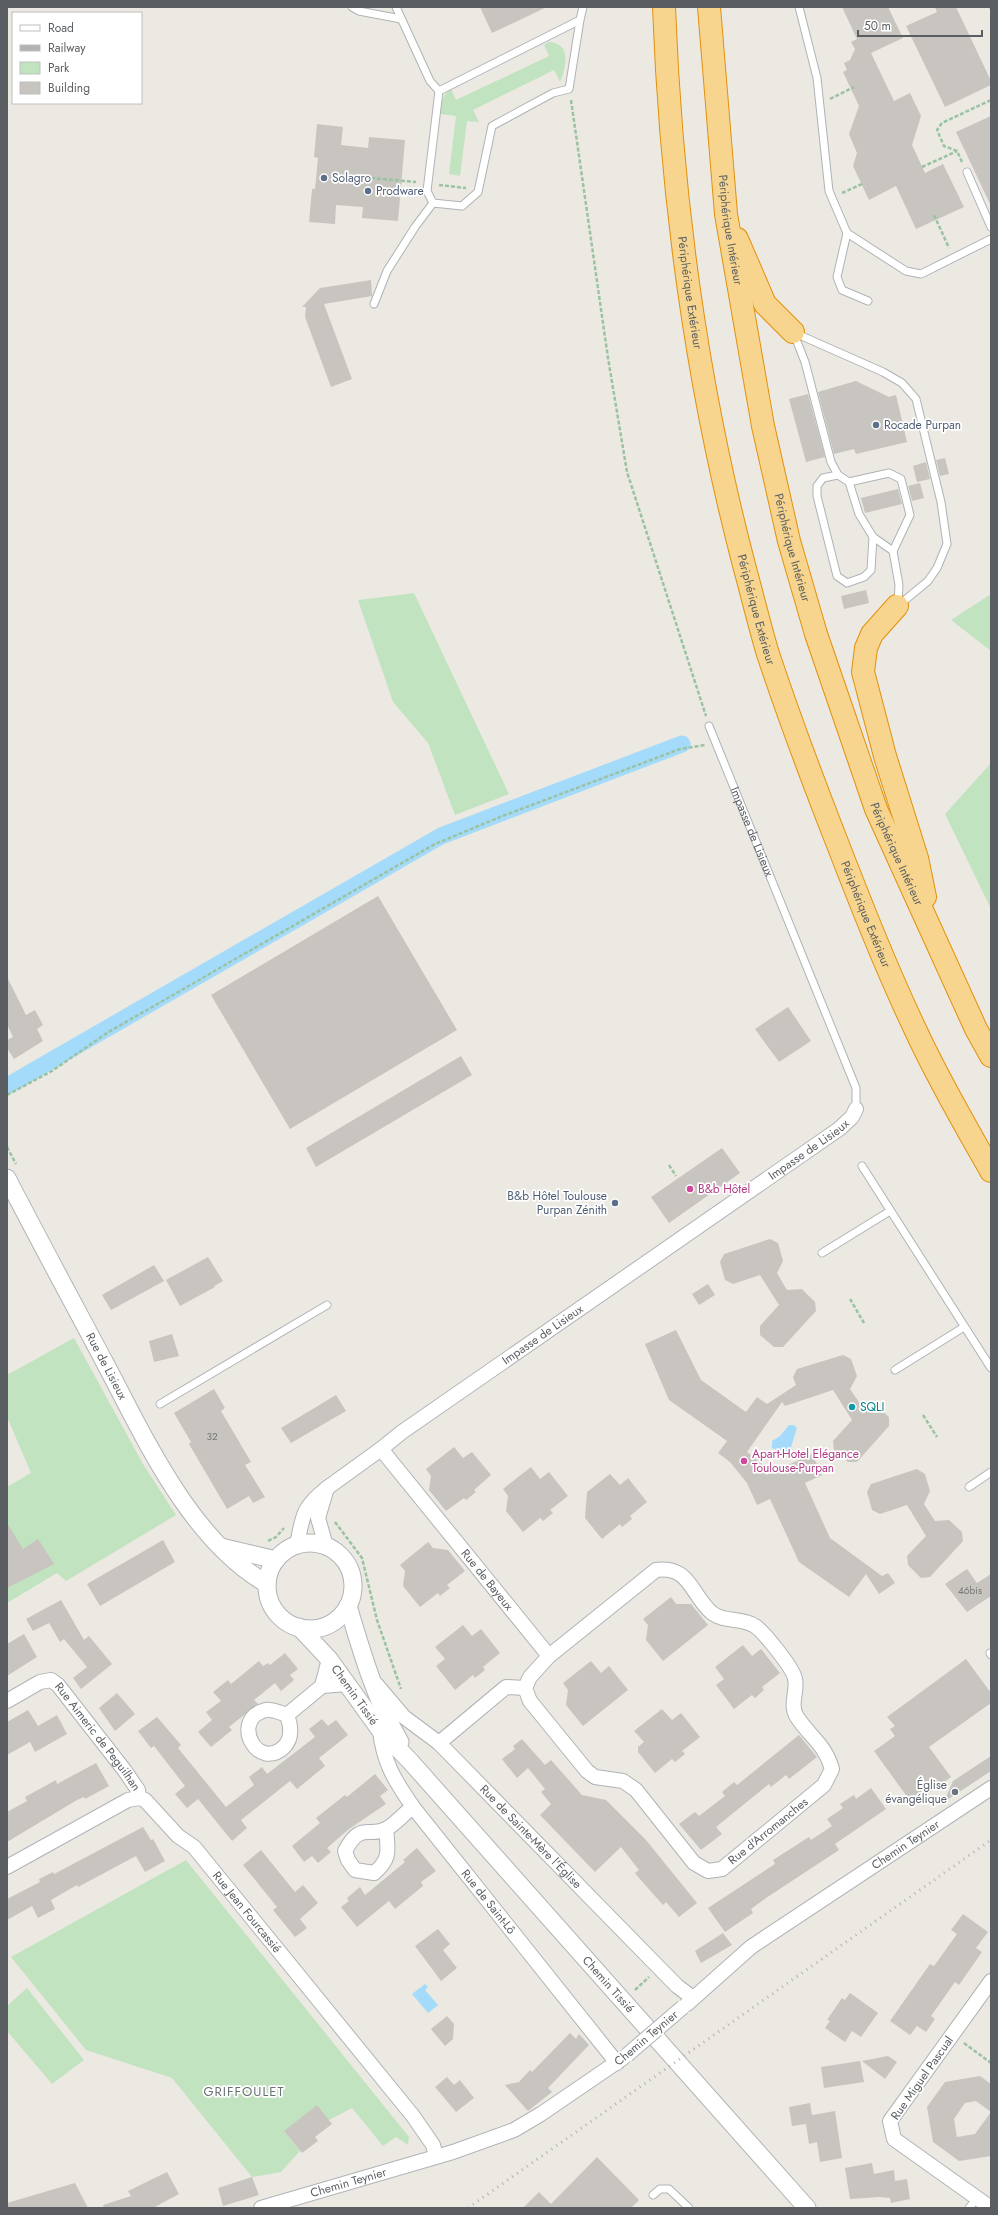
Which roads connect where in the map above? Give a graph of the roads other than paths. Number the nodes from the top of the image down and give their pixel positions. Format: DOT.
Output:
graph roads {
  1 [pos="352,7"];
  2 [pos="396,7"];
  3 [pos="583,7"];
  4 [pos="664,7"];
  5 [pos="709,7"];
  6 [pos="799,7"];
  7 [pos="401,19"];
  8 [pos="580,20"];
  9 [pos="439,91"];
  10 [pos="967,172"];
  11 [pos="433,203"];
  12 [pos="726,214"];
  13 [pos="991,227"];
  14 [pos="847,233"];
  15 [pos="991,239"];
  16 [pos="868,301"];
  17 [pos="374,304"];
  18 [pos="793,332"];
  19 [pos="838,475"];
  20 [pos="849,482"];
  21 [pos="872,537"];
  22 [pos="893,551"];
  23 [pos="898,606"];
  24 [pos="709,726"];
  25 [pos="932,932"];
  26 [pos="991,1056"];
  27 [pos="856,1109"];
  28 [pos="862,1166"];
  29 [pos="991,1171"];
  30 [pos="12,1173"];
  31 [pos="890,1211"];
  32 [pos="822,1253"];
  33 [pos="327,1305"];
  34 [pos="964,1327"];
  35 [pos="991,1368"];
  36 [pos="895,1370"];
  37 [pos="160,1404"];
  38 [pos="381,1449"];
  39 [pos="991,1472"];
  40 [pos="969,1487"];
  41 [pos="327,1488"];
  42 [pos="297,1545"];
  43 [pos="218,1546"];
  44 [pos="326,1546"];
  45 [pos="276,1560"];
  46 [pos="267,1584"];
  47 [pos="348,1606"];
  48 [pos="299,1627"];
  49 [pos="548,1656"];
  50 [pos="329,1659"];
  51 [pos="368,1675"];
  52 [pos="348,1684"];
  53 [pos="322,1686"];
  54 [pos="525,1688"];
  55 [pos="7,1700"];
  56 [pos="287,1715"];
  57 [pos="380,1730"];
  58 [pos="439,1743"];
  59 [pos="410,1761"];
  60 [pos="991,1788"];
  61 [pos="139,1798"];
  62 [pos="413,1807"];
  63 [pos="386,1829"];
  64 [pos="7,1867"];
  65 [pos="991,1981"];
  66 [pos="688,2003"];
  67 [pos="622,2059"];
  68 [pos="436,2156"];
  69 [pos="653,2195"];
  70 [pos="973,2203"];
  71 [pos="261,2208"];
  72 [pos="689,2208"];
  73 [pos="807,2208"];
  74 [pos="991,2208"];
  1 -- 7 [label="lane"];
  2 -- 7 [label="lane"];
  3 -- 8 [label="lane"];
  4 -- 29 [label="highway, Périphérique Extérieur"];
  5 -- 12 [label="highway, Périphérique Intérieur"];
  6 -- 14 [label="lane"];
  7 -- 9 [label="lane"];
  8 -- 9 [label="lane"];
  8 -- 11 [label="lane"];
  9 -- 11 [label="lane"];
  10 -- 13 [label="lane"];
  11 -- 17 [label="lane"];
  12 -- 18 [label="highway"];
  12 -- 25 [label="highway, Périphérique Intérieur"];
  14 -- 15 [label="lane"];
  14 -- 16 [label="lane"];
  18 -- 19 [label="lane"];
  18 -- 23 [label="lane"];
  19 -- 20 [label="lane"];
  19 -- 21 [label="lane"];
  20 -- 21 [label="lane"];
  20 -- 22 [label="lane"];
  21 -- 22 [label="lane"];
  22 -- 23 [label="lane"];
  23 -- 25 [label="highway"];
  24 -- 27 [label="lane, Impasse de Lisieux"];
  25 -- 26 [label="highway, Périphérique Intérieur"];
  27 -- 38 [label="street, Impasse de Lisieux"];
  28 -- 31 [label="lane"];
  30 -- 43 [label="street, Rue de Lisieux"];
  31 -- 32 [label="lane"];
  31 -- 34 [label="lane"];
  33 -- 37 [label="lane"];
  34 -- 35 [label="lane"];
  34 -- 36 [label="lane"];
  38 -- 41 [label="street"];
  38 -- 49 [label="street, Rue de Bayeux"];
  39 -- 40 [label="lane"];
  41 -- 42 [label="street"];
  41 -- 44 [label="street"];
  42 -- 44 [label="street"];
  42 -- 45 [label="street"];
  43 -- 45 [label="street"];
  43 -- 46 [label="street, Rue de Lisieux"];
  44 -- 47 [label="street"];
  45 -- 46 [label="street"];
  46 -- 48 [label="street"];
  47 -- 48 [label="street"];
  47 -- 51 [label="street, Chemin Tissié"];
  48 -- 50 [label="street, Chemin Tissié"];
  49 -- 54 [label="street"];
  49 -- 54 [label="street, Rue d'Arromanches"];
  50 -- 52 [label="street, Chemin Tissié"];
  50 -- 53 [label="street"];
  51 -- 58 [label="street, Rue de Sainte-Mère l'Église"];
  51 -- 59 [label="street, Chemin Tissié"];
  52 -- 53 [label="street"];
  52 -- 57 [label="street, Chemin Tissié"];
  53 -- 56 [label="street"];
  54 -- 58 [label="street"];
  55 -- 61 [label="street, Rue Aimeric de Peguilhan"];
  57 -- 59 [label="street, Chemin Tissié"];
  57 -- 62 [label="street, Rue de Saint-Lô"];
  58 -- 66 [label="street, Rue de Sainte-Mère l'Église"];
  59 -- 73 [label="street, Chemin Tissié"];
  60 -- 66 [label="street, Chemin Teynier"];
  61 -- 64 [label="street"];
  61 -- 68 [label="street, Rue Jean Fourcassié"];
  62 -- 63 [label="street"];
  62 -- 67 [label="street, Rue de Saint-Lô"];
  65 -- 70 [label="street, Rue Miguel Pascual"];
  66 -- 67 [label="street, Chemin Teynier, bridge"];
  67 -- 68 [label="street, Chemin Teynier"];
  68 -- 71 [label="street, Chemin Teynier"];
  69 -- 72 [label="lane"];
  70 -- 74 [label="street, Rue Miguel Pascual"];
}
